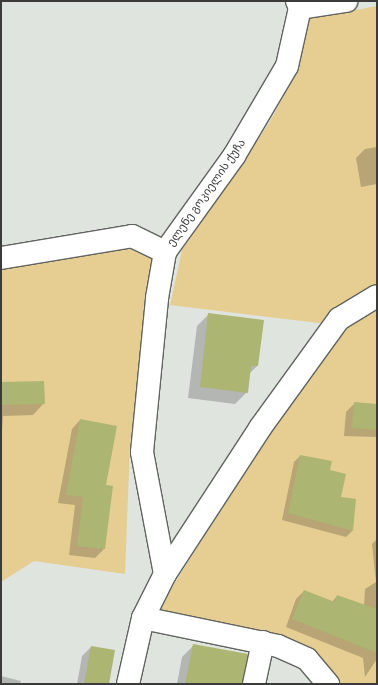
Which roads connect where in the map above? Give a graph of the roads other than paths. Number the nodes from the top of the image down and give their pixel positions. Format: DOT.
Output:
graph roads {
  1 [pos="346,1"];
  2 [pos="298,5"];
  3 [pos="165,252"];
  4 [pos="1,258"];
  5 [pos="377,296"];
  6 [pos="165,574"];
  7 [pos="143,618"];
  8 [pos="263,642"];
  9 [pos="128,684"];
  10 [pos="254,684"];
  11 [pos="328,684"];
  1 -- 2 [label="street"];
  2 -- 3 [label="street, ელენე გოკიელის ქუჩა"];
  3 -- 4 [label="street, ელენე გოკიელის ქუჩა"];
  3 -- 6 [label="street"];
  5 -- 6 [label="street"];
  6 -- 7 [label="street"];
  7 -- 8 [label="street"];
  7 -- 9 [label="street"];
  8 -- 10 [label="street"];
  8 -- 11 [label="street"];
}
